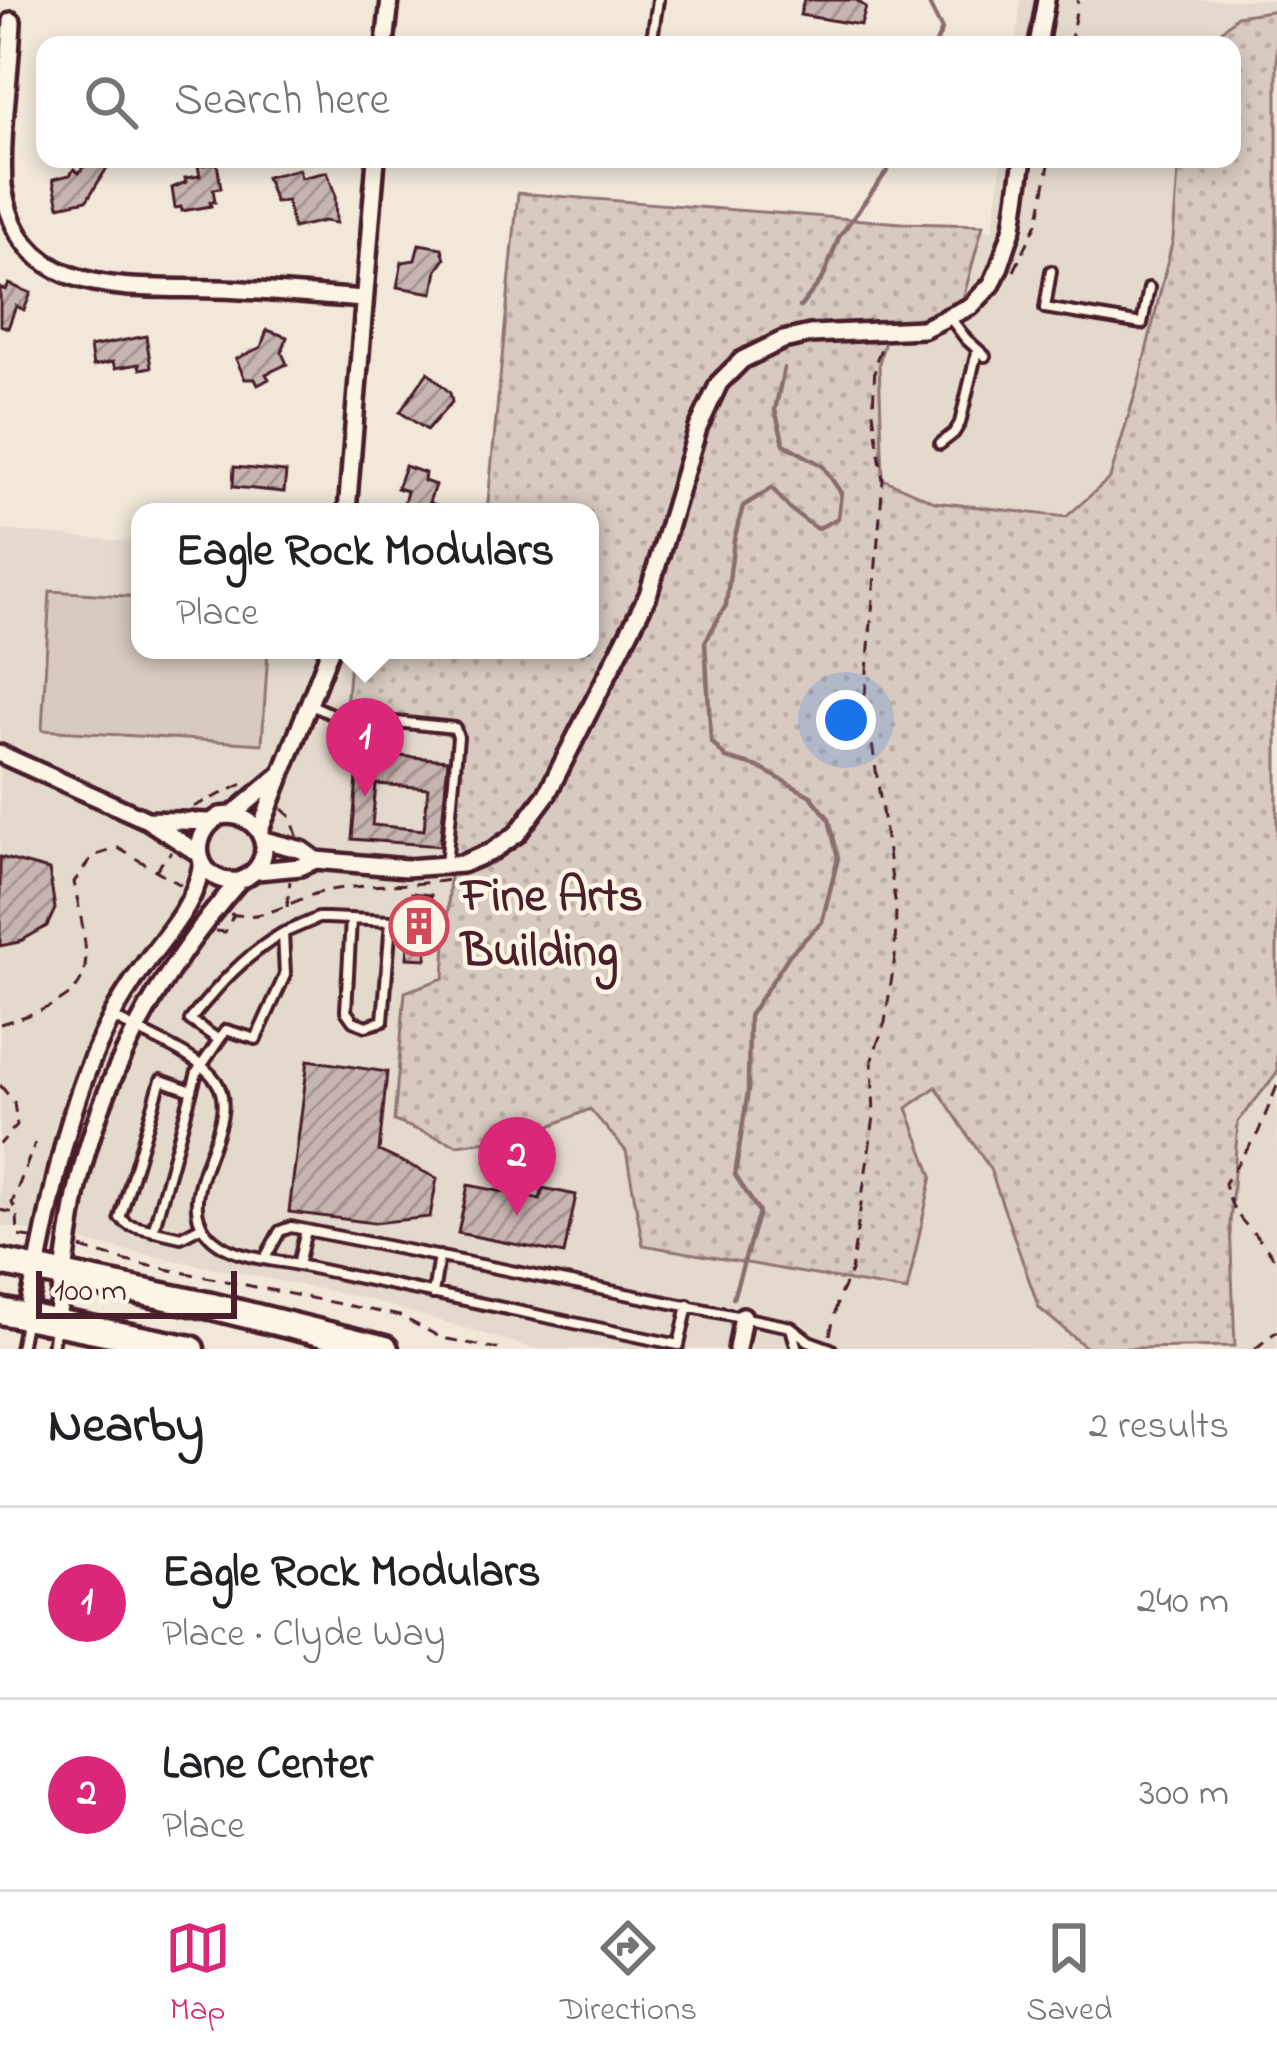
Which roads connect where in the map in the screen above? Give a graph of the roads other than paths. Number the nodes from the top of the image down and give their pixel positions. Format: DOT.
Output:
graph roads {
  1 [pos="390,0"];
  2 [pos="658,0"];
  3 [pos="1046,0"];
  4 [pos="12,21"];
  5 [pos="386,36"];
  6 [pos="652,36"];
  7 [pos="1040,36"];
  8 [pos="375,168"];
  9 [pos="1023,168"];
  10 [pos="1051,271"];
  11 [pos="1149,287"];
  12 [pos="364,299"];
  13 [pos="951,319"];
  14 [pos="940,444"];
  15 [pos="348,503"];
  16 [pos="327,659"];
  17 [pos="311,705"];
  18 [pos="0,754"];
  19 [pos="283,771"];
  20 [pos="232,814"];
  21 [pos="147,820"];
  22 [pos="210,822"];
  23 [pos="262,835"];
  24 [pos="200,859"];
  25 [pos="316,860"];
  26 [pos="257,871"];
  27 [pos="451,873"];
  28 [pos="239,881"];
  29 [pos="351,919"];
  30 [pos="283,933"];
  31 [pos="113,1018"];
  32 [pos="135,1030"];
  33 [pos="219,1040"];
  34 [pos="202,1066"];
  35 [pos="192,1091"];
  36 [pos="202,1226"];
  37 [pos="306,1230"];
  38 [pos="154,1232"];
  39 [pos="2,1254"];
  40 [pos="439,1256"];
  41 [pos="266,1258"];
  42 [pos="298,1265"];
  43 [pos="38,1270"];
  44 [pos="65,1274"];
  45 [pos="434,1294"];
  46 [pos="688,1304"];
  47 [pos="0,1311"];
  48 [pos="743,1316"];
  49 [pos="26,1317"];
  50 [pos="56,1323"];
  51 [pos="791,1327"];
  52 [pos="20,1349"];
  53 [pos="52,1349"];
  54 [pos="191,1349"];
  55 [pos="385,1349"];
  56 [pos="737,1349"];
  57 [pos="797,1349"];
  58 [pos="829,1349"];
  1 -- 5 [label="street"];
  2 -- 6 [label="lane"];
  3 -- 7 [label="street"];
  4 -- 12 [label="street"];
  8 -- 12 [label="street"];
  9 -- 13 [label="street"];
  10 -- 11 [label="lane"];
  12 -- 15 [label="street"];
  13 -- 14 [label="lane"];
  13 -- 27 [label="street"];
  16 -- 17 [label="street"];
  17 -- 19 [label="street"];
  17 -- 27 [label="lane"];
  18 -- 21 [label="street"];
  19 -- 20 [label="street"];
  19 -- 23 [label="street"];
  20 -- 22 [label="street"];
  20 -- 23 [label="street"];
  21 -- 22 [label="street"];
  21 -- 24 [label="street"];
  22 -- 24 [label="street"];
  23 -- 25 [label="street"];
  23 -- 26 [label="street"];
  24 -- 28 [label="street"];
  24 -- 31 [label="street"];
  25 -- 26 [label="street"];
  25 -- 27 [label="street"];
  26 -- 28 [label="street"];
  28 -- 32 [label="street"];
  29 -- 29 [label="lane"];
  29 -- 30 [label="lane"];
  30 -- 33 [label="lane"];
  30 -- 33 [label="lane"];
  31 -- 32 [label="lane"];
  31 -- 43 [label="street"];
  32 -- 34 [label="lane"];
  32 -- 44 [label="street"];
  33 -- 34 [label="lane"];
  34 -- 35 [label="lane"];
  34 -- 36 [label="lane"];
  35 -- 38 [label="lane"];
  35 -- 38 [label="lane"];
  36 -- 38 [label="lane"];
  36 -- 41 [label="lane"];
  37 -- 40 [label="lane"];
  37 -- 41 [label="lane"];
  37 -- 42 [label="lane"];
  39 -- 43 [label="main road"];
  40 -- 45 [label="lane"];
  40 -- 46 [label="lane"];
  41 -- 42 [label="lane"];
  42 -- 45 [label="lane"];
  43 -- 44 [label="main road"];
  43 -- 49 [label="street"];
  44 -- 50 [label="street"];
  44 -- 55 [label="main road"];
  45 -- 46 [label="lane"];
  46 -- 48 [label="lane"];
  47 -- 49 [label="main road"];
  48 -- 51 [label="lane"];
  48 -- 56 [label="street"];
  49 -- 50 [label="main road"];
  49 -- 52 [label="lane"];
  50 -- 53 [label="lane"];
  50 -- 54 [label="main road"];
  51 -- 57 [label="lane"];
  51 -- 58 [label="lane"];
}
